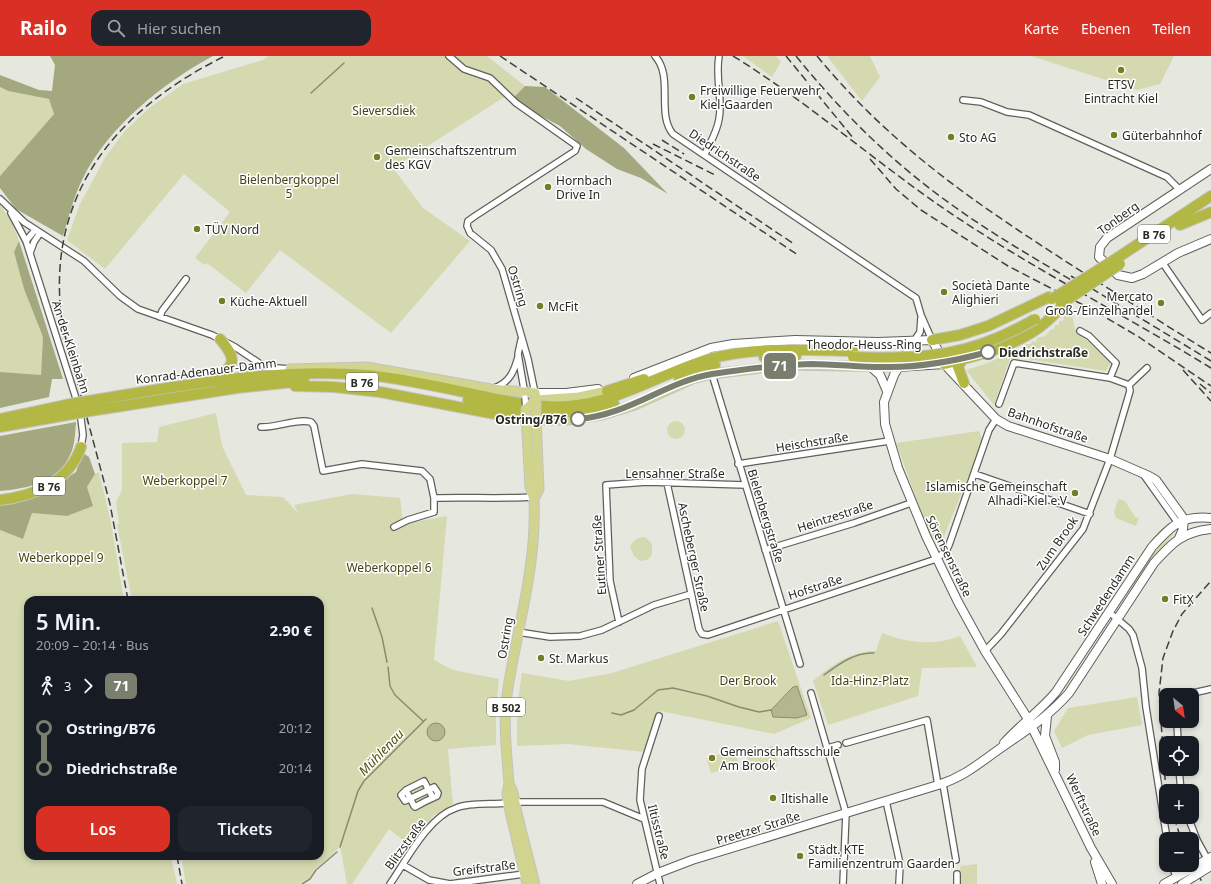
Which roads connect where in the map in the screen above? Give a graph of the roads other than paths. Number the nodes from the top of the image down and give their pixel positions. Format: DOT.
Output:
graph roads {
  1 [pos="449,56"];
  2 [pos="655,56"];
  3 [pos="719,56"];
  4 [pos="963,100"];
  5 [pos="705,154"];
  6 [pos="1211,169"];
  7 [pos="1180,190"];
  8 [pos="1211,192"];
  9 [pos="1211,196"];
  10 [pos="0,199"];
  11 [pos="1211,204"];
  12 [pos="1194,207"];
  13 [pos="9,209"];
  14 [pos="1211,212"];
  15 [pos="1180,225"];
  16 [pos="38,231"];
  17 [pos="1211,239"];
  18 [pos="26,241"];
  19 [pos="30,254"];
  20 [pos="1117,262"];
  21 [pos="1162,262"];
  22 [pos="186,279"];
  23 [pos="1057,300"];
  24 [pos="1211,313"];
  25 [pos="921,316"];
  26 [pos="160,317"];
  27 [pos="1080,330"];
  28 [pos="220,339"];
  29 [pos="522,340"];
  30 [pos="932,340"];
  31 [pos="914,341"];
  32 [pos="853,354"];
  33 [pos="518,355"];
  34 [pos="962,360"];
  35 [pos="723,363"];
  36 [pos="944,364"];
  37 [pos="871,367"];
  38 [pos="898,367"];
  39 [pos="1147,368"];
  40 [pos="290,369"];
  41 [pos="712,374"];
  42 [pos="255,376"];
  43 [pos="664,377"];
  44 [pos="1110,378"];
  45 [pos="692,379"];
  46 [pos="213,381"];
  47 [pos="964,383"];
  48 [pos="1129,385"];
  49 [pos="237,388"];
  50 [pos="602,390"];
  51 [pos="888,391"];
  52 [pos="511,392"];
  53 [pos="488,396"];
  54 [pos="525,396"];
  55 [pos="538,397"];
  56 [pos="999,404"];
  57 [pos="71,409"];
  58 [pos="530,416"];
  59 [pos="0,419"];
  60 [pos="996,419"];
  61 [pos="0,427"];
  62 [pos="260,427"];
  63 [pos="889,441"];
  64 [pos="81,447"];
  65 [pos="1110,459"];
  66 [pos="738,464"];
  67 [pos="975,474"];
  68 [pos="667,483"];
  69 [pos="606,485"];
  70 [pos="745,485"];
  71 [pos="535,497"];
  72 [pos="434,498"];
  73 [pos="0,500"];
  74 [pos="911,503"];
  75 [pos="1090,514"];
  76 [pos="1211,518"];
  77 [pos="1181,521"];
  78 [pos="394,527"];
  79 [pos="1211,529"];
  80 [pos="1186,531"];
  81 [pos="765,550"];
  82 [pos="936,559"];
  83 [pos="691,594"];
  84 [pos="784,609"];
  85 [pos="1109,612"];
  86 [pos="1119,618"];
  87 [pos="619,622"];
  88 [pos="518,632"];
  89 [pos="702,634"];
  90 [pos="985,651"];
  91 [pos="800,664"];
  92 [pos="1211,689"];
  93 [pos="1056,692"];
  94 [pos="1069,692"];
  95 [pos="1199,692"];
  96 [pos="811,693"];
  97 [pos="659,716"];
  98 [pos="1047,716"];
  99 [pos="1028,719"];
  100 [pos="1033,726"];
  101 [pos="1046,736"];
  102 [pos="846,743"];
  103 [pos="838,745"];
  104 [pos="828,748"];
  105 [pos="996,752"];
  106 [pos="1056,773"];
  107 [pos="940,785"];
  108 [pos="414,787"];
  109 [pos="427,790"];
  110 [pos="418,795"];
  111 [pos="432,798"];
  112 [pos="410,799"];
  113 [pos="886,801"];
  114 [pos="511,802"];
  115 [pos="422,803"];
  116 [pos="846,813"];
  117 [pos="644,817"];
  118 [pos="1191,824"];
  119 [pos="1166,832"];
  120 [pos="1091,848"];
  121 [pos="956,860"];
  122 [pos="1210,862"];
  123 [pos="403,865"];
  124 [pos="1174,872"];
  125 [pos="658,873"];
  126 [pos="1191,873"];
  127 [pos="524,874"];
  128 [pos="957,874"];
  129 [pos="1176,877"];
  130 [pos="390,884"];
  131 [pos="526,884"];
  132 [pos="535,884"];
  133 [pos="637,884"];
  134 [pos="660,884"];
  135 [pos="843,884"];
  136 [pos="899,884"];
  137 [pos="957,884"];
  138 [pos="1102,884"];
  139 [pos="1112,884"];
  140 [pos="1164,884"];
  141 [pos="1182,884"];
  1 -- 29 [label="street, Ostring"];
  2 -- 5 [label="street, Diedrichstraße"];
  3 -- 5 [label="street"];
  4 -- 7 [label="street"];
  5 -- 25 [label="street, Diedrichstraße"];
  6 -- 7 [label="main road, Tonberg"];
  7 -- 21 [label="main road, Tonberg"];
  8 -- 12 [label="highway, B 76"];
  9 -- 12 [label="highway, Theodor-Heuss-Ring / B 76"];
  10 -- 13 [label="street"];
  11 -- 15 [label="highway, Theodor-Heuss-Ring / B 76"];
  12 -- 20 [label="highway, Theodor-Heuss-Ring / B 76"];
  13 -- 16 [label="street"];
  13 -- 18 [label="street, An der Kleinbahn"];
  14 -- 15 [label="highway"];
  15 -- 20 [label="highway, Theodor-Heuss-Ring / B 76"];
  16 -- 18 [label="street"];
  16 -- 19 [label="street"];
  16 -- 26 [label="street"];
  17 -- 21 [label="main road, Tonberg"];
  18 -- 19 [label="street, An der Kleinbahn"];
  19 -- 64 [label="street, An der Kleinbahn"];
  20 -- 23 [label="highway, Theodor-Heuss-Ring / B 76, bridge"];
  20 -- 23 [label="highway, Theodor-Heuss-Ring / B 76, bridge"];
  21 -- 24 [label="street"];
  22 -- 26 [label="street"];
  23 -- 30 [label="highway, B 76"];
  23 -- 32 [label="highway, Theodor-Heuss-Ring / B 76, bridge"];
  23 -- 34 [label="highway, B 76"];
  25 -- 30 [label="street, Diedrichstraße"];
  25 -- 31 [label="street, Diedrichstraße"];
  26 -- 28 [label="street"];
  27 -- 44 [label="street"];
  28 -- 40 [label="street"];
  28 -- 46 [label="highway"];
  29 -- 33 [label="street, Ostring"];
  29 -- 55 [label="street, Ostring"];
  30 -- 31 [label="main road, Theodor-Heuss-Ring"];
  30 -- 36 [label="main road, Bahnhofstraße"];
  31 -- 38 [label="main road, Sörensenstraße"];
  31 -- 50 [label="main road, Theodor-Heuss-Ring"];
  32 -- 35 [label="highway, Theodor-Heuss-Ring"];
  32 -- 43 [label="highway, Theodor-Heuss-Ring / B 76"];
  33 -- 53 [label="street, Ostring"];
  33 -- 54 [label="street, Ostring"];
  34 -- 36 [label="highway, B 76"];
  34 -- 47 [label="highway"];
  35 -- 45 [label="highway"];
  35 -- 53 [label="highway, Theodor-Heuss-Ring"];
  36 -- 38 [label="main road, Theodor-Heuss-Ring"];
  36 -- 47 [label="main road, Bahnhofstraße"];
  37 -- 38 [label="main road"];
  37 -- 41 [label="main road"];
  37 -- 51 [label="main road"];
  38 -- 51 [label="main road, Sörensenstraße"];
  39 -- 48 [label="street"];
  40 -- 42 [label="highway, B 76"];
  40 -- 53 [label="main road, Konrad-Adenauer-Damm"];
  41 -- 45 [label="main road"];
  41 -- 66 [label="street, Bielenbergstraße"];
  42 -- 46 [label="highway, Konrad-Adenauer-Damm / B 76"];
  42 -- 53 [label="highway, Konrad-Adenauer-Damm / B 76"];
  43 -- 50 [label="highway, B 76"];
  43 -- 53 [label="highway, Theodor-Heuss-Ring / B 76"];
  44 -- 48 [label="street"];
  44 -- 56 [label="street"];
  45 -- 58 [label="main road"];
  46 -- 57 [label="highway, Konrad-Adenauer-Damm / B 76, bridge"];
  47 -- 60 [label="main road, Bahnhofstraße"];
  48 -- 65 [label="street, Zum Brook"];
  49 -- 53 [label="highway, Konrad-Adenauer-Damm / B 76"];
  49 -- 57 [label="highway, Konrad-Adenauer-Damm / B 76, bridge"];
  49 -- 58 [label="highway, B 76"];
  50 -- 55 [label="main road, Theodor-Heuss-Ring"];
  50 -- 55 [label="main road, Theodor-Heuss-Ring"];
  51 -- 63 [label="main road, Sörensenstraße"];
  52 -- 53 [label="main road, Konrad-Adenauer-Damm"];
  52 -- 54 [label="main road, Theodor-Heuss-Ring"];
  54 -- 55 [label="main road, Theodor-Heuss-Ring"];
  54 -- 58 [label="street, Ostring, bridge"];
  55 -- 58 [label="main road, Ostring / B 502, bridge"];
  57 -- 59 [label="highway, Konrad-Adenauer-Damm / B 76"];
  57 -- 61 [label="highway, Konrad-Adenauer-Damm / B 76"];
  58 -- 71 [label="main road, Ostring / B 502"];
  60 -- 65 [label="main road, Bahnhofstraße"];
  60 -- 67 [label="street"];
  62 -- 72 [label="street"];
  63 -- 66 [label="street, Heischstraße"];
  63 -- 74 [label="main road, Sörensenstraße"];
  64 -- 73 [label="highway, B 76"];
  65 -- 75 [label="street, Zum Brook"];
  65 -- 77 [label="main road, Bahnhofstraße"];
  66 -- 70 [label="street, Bielenbergstraße"];
  67 -- 75 [label="street"];
  67 -- 82 [label="street"];
  68 -- 69 [label="street, Lensahner Straße"];
  68 -- 70 [label="street, Lensahner Straße"];
  68 -- 83 [label="street, Ascheberger Straße"];
  69 -- 87 [label="street, Eutiner Straße"];
  70 -- 81 [label="street, Bielenbergstraße"];
  71 -- 72 [label="street"];
  71 -- 88 [label="main road, Ostring / B 502"];
  72 -- 78 [label="street"];
  74 -- 81 [label="street, Heintzestraße"];
  74 -- 82 [label="main road, Sörensenstraße"];
  75 -- 90 [label="street, Zum Brook"];
  76 -- 77 [label="main road"];
  77 -- 80 [label="main road"];
  77 -- 85 [label="main road, Schwedendamm"];
  79 -- 80 [label="main road"];
  80 -- 86 [label="main road, Schwedendamm"];
  81 -- 84 [label="street, Bielenbergstraße"];
  82 -- 84 [label="street, Hofstraße"];
  82 -- 90 [label="main road, Sörensenstraße"];
  83 -- 87 [label="street"];
  83 -- 89 [label="street, Ascheberger Straße"];
  84 -- 89 [label="street, Hofstraße"];
  84 -- 91 [label="street, Bielenbergstraße"];
  85 -- 86 [label="street"];
  85 -- 93 [label="main road, Schwedendamm"];
  86 -- 94 [label="main road, Schwedendamm"];
  86 -- 119 [label="street"];
  87 -- 88 [label="street"];
  88 -- 114 [label="main road, Ostring / B 502"];
  90 -- 99 [label="main road, Sörensenstraße"];
  92 -- 95 [label="street"];
  93 -- 94 [label="street"];
  93 -- 99 [label="main road, Schwedendamm"];
  94 -- 98 [label="main road, Schwedendamm"];
  96 -- 104 [label="street"];
  97 -- 117 [label="street, Iltisstraße"];
  98 -- 100 [label="main road, Schwedendamm"];
  98 -- 101 [label="main road, Werftstraße"];
  99 -- 100 [label="main road, Sörensenstraße"];
  99 -- 105 [label="main road, Preetzer Straße"];
  100 -- 101 [label="main road, Werftstraße"];
  100 -- 105 [label="main road, Preetzer Straße"];
  100 -- 106 [label="main road, Werftstraße"];
  101 -- 106 [label="main road, Werftstraße"];
  102 -- 107 [label="street"];
  103 -- 104 [label="street"];
  104 -- 116 [label="street"];
  105 -- 107 [label="main road, Preetzer Straße"];
  106 -- 120 [label="main road, Werftstraße"];
  107 -- 113 [label="main road, Preetzer Straße"];
  107 -- 121 [label="street"];
  108 -- 109 [label="street"];
  108 -- 110 [label="street"];
  108 -- 112 [label="street"];
  109 -- 110 [label="street"];
  109 -- 111 [label="street"];
  109 -- 111 [label="street"];
  110 -- 112 [label="street"];
  110 -- 115 [label="street"];
  111 -- 115 [label="street"];
  112 -- 115 [label="street"];
  113 -- 116 [label="main road, Preetzer Straße"];
  113 -- 136 [label="street"];
  114 -- 117 [label="street, Blitzstraße"];
  114 -- 123 [label="street, Blitzstraße"];
  114 -- 127 [label="main road, Ostring / B 502"];
  114 -- 132 [label="main road, Ostring / B 502"];
  116 -- 125 [label="main road, Preetzer Straße"];
  116 -- 135 [label="street"];
  117 -- 125 [label="street, Iltisstraße"];
  118 -- 122 [label="street"];
  120 -- 138 [label="main road, Werftstraße"];
  120 -- 139 [label="main road, Werftstraße"];
  122 -- 126 [label="main road, bridge"];
  123 -- 127 [label="street, Greifstraße"];
  123 -- 130 [label="street, Blitzstraße"];
  124 -- 129 [label="street"];
  125 -- 133 [label="main road, Preetzer Straße"];
  125 -- 134 [label="street, Iltisstraße"];
  126 -- 129 [label="main road"];
  126 -- 141 [label="main road"];
  127 -- 131 [label="main road, Ostring / B 502"];
  128 -- 137 [label="street"];
  129 -- 140 [label="main road"];
}
